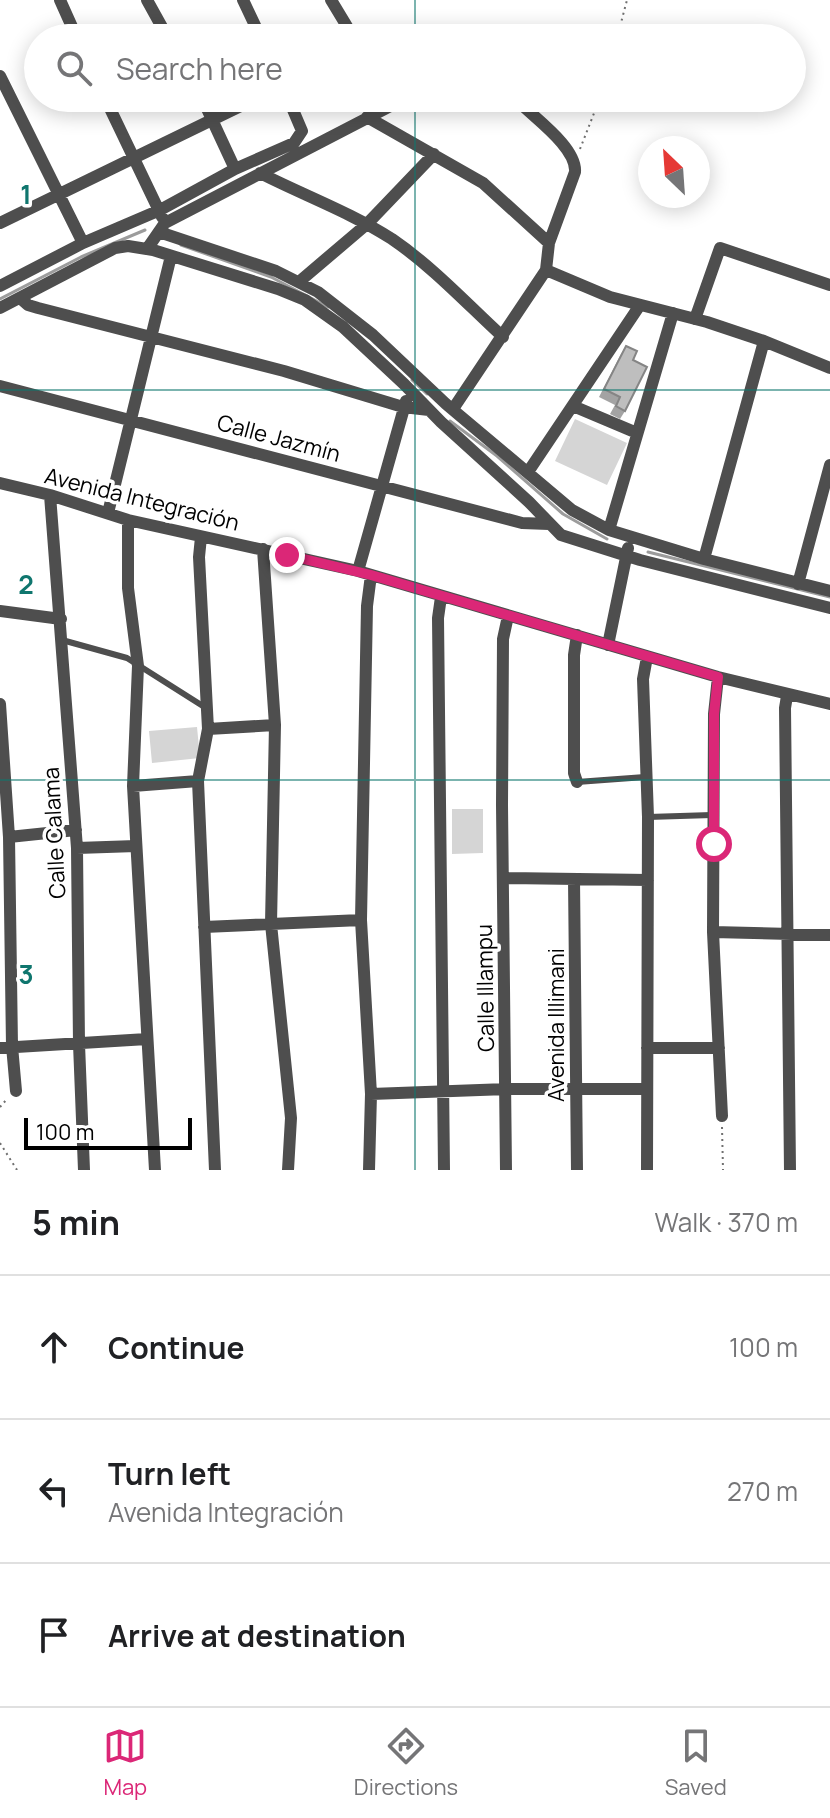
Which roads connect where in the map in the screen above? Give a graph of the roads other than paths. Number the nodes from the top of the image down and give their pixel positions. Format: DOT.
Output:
graph roads {
  1 [pos="60,0"];
  2 [pos="147,0"];
  3 [pos="243,0"];
  4 [pos="331,0"];
  5 [pos="71,24"];
  6 [pos="160,24"];
  7 [pos="254,24"];
  8 [pos="346,24"];
  9 [pos="0,76"];
  10 [pos="111,112"];
  11 [pos="209,112"];
  12 [pos="231,112"];
  13 [pos="294,112"];
  14 [pos="374,112"];
  15 [pos="527,112"];
  16 [pos="367,117"];
  17 [pos="214,121"];
  18 [pos="434,154"];
  19 [pos="132,159"];
  20 [pos="235,169"];
  21 [pos="260,173"];
  22 [pos="58,195"];
  23 [pos="160,210"];
  24 [pos="0,223"];
  25 [pos="367,224"];
  26 [pos="162,228"];
  27 [pos="83,243"];
  28 [pos="549,243"];
  29 [pos="147,249"];
  30 [pos="171,256"];
  31 [pos="546,270"];
  32 [pos="300,281"];
  33 [pos="830,285"];
  34 [pos="0,286"];
  35 [pos="20,298"];
  36 [pos="640,305"];
  37 [pos="0,308"];
  38 [pos="673,313"];
  39 [pos="695,319"];
  40 [pos="503,337"];
  41 [pos="152,339"];
  42 [pos="764,341"];
  43 [pos="830,351"];
  44 [pos="827,367"];
  45 [pos="0,386"];
  46 [pos="409,390"];
  47 [pos="450,406"];
  48 [pos="573,406"];
  49 [pos="403,407"];
  50 [pos="429,410"];
  51 [pos="131,419"];
  52 [pos="637,433"];
  53 [pos="830,465"];
  54 [pos="528,472"];
  55 [pos="0,483"];
  56 [pos="382,485"];
  57 [pos="50,495"];
  58 [pos="108,513"];
  59 [pos="128,520"];
  60 [pos="549,524"];
  61 [pos="609,530"];
  62 [pos="201,537"];
  63 [pos="631,537"];
  64 [pos="263,549"];
  65 [pos="625,556"];
  66 [pos="704,559"];
  67 [pos="364,573"];
  68 [pos="798,584"];
  69 [pos="830,591"];
  70 [pos="441,597"];
  71 [pos="830,608"];
  72 [pos="0,611"];
  73 [pos="508,616"];
  74 [pos="61,619"];
  75 [pos="577,635"];
  76 [pos="62,640"];
  77 [pos="608,645"];
  78 [pos="647,657"];
  79 [pos="138,666"];
  80 [pos="718,677"];
  81 [pos="787,696"];
  82 [pos="0,704"];
  83 [pos="830,704"];
  84 [pos="206,708"];
  85 [pos="275,725"];
  86 [pos="208,729"];
  87 [pos="645,777"];
  88 [pos="198,781"];
  89 [pos="577,782"];
  90 [pos="133,786"];
  91 [pos="714,815"];
  92 [pos="648,817"];
  93 [pos="76,830"];
  94 [pos="9,837"];
  95 [pos="136,846"];
  96 [pos="77,848"];
  97 [pos="503,878"];
  98 [pos="574,879"];
  99 [pos="648,880"];
  100 [pos="361,920"];
  101 [pos="271,924"];
  102 [pos="204,927"];
  103 [pos="713,932"];
  104 [pos="789,934"];
  105 [pos="830,935"];
  106 [pos="147,1039"];
  107 [pos="79,1044"];
  108 [pos="6,1047"];
  109 [pos="647,1048"];
  110 [pos="719,1048"];
  111 [pos="507,1089"];
  112 [pos="576,1089"];
  113 [pos="647,1089"];
  114 [pos="441,1090"];
  115 [pos="16,1091"];
  116 [pos="371,1094"];
  117 [pos="722,1116"];
  118 [pos="84,1170"];
  119 [pos="155,1170"];
  120 [pos="215,1170"];
  121 [pos="288,1170"];
  122 [pos="369,1170"];
  123 [pos="444,1170"];
  124 [pos="506,1170"];
  125 [pos="577,1170"];
  126 [pos="647,1170"];
  127 [pos="790,1170"];
  1 -- 5 [label="street"];
  2 -- 6 [label="street"];
  3 -- 7 [label="street"];
  4 -- 8 [label="street"];
  9 -- 22 [label="street"];
  10 -- 19 [label="street"];
  11 -- 17 [label="street"];
  12 -- 17 [label="street"];
  13 -- 20 [label="street"];
  14 -- 16 [label="street"];
  15 -- 28 [label="street"];
  16 -- 18 [label="street"];
  16 -- 21 [label="street"];
  17 -- 19 [label="street"];
  17 -- 20 [label="street"];
  18 -- 25 [label="street"];
  18 -- 28 [label="street"];
  19 -- 22 [label="street"];
  19 -- 23 [label="street"];
  20 -- 23 [label="street"];
  21 -- 25 [label="street"];
  21 -- 26 [label="street"];
  22 -- 24 [label="street"];
  22 -- 27 [label="street"];
  23 -- 26 [label="street"];
  23 -- 27 [label="street"];
  25 -- 32 [label="street"];
  25 -- 40 [label="street"];
  26 -- 29 [label="street"];
  26 -- 32 [label="street"];
  27 -- 34 [label="street"];
  28 -- 31 [label="street"];
  29 -- 30 [label="street"];
  29 -- 35 [label="street"];
  30 -- 41 [label="street"];
  30 -- 46 [label="street"];
  31 -- 36 [label="street"];
  31 -- 40 [label="street"];
  32 -- 47 [label="street"];
  33 -- 39 [label="street"];
  35 -- 37 [label="street"];
  35 -- 41 [label="street"];
  36 -- 38 [label="street"];
  36 -- 48 [label="street"];
  38 -- 39 [label="street"];
  38 -- 52 [label="street"];
  39 -- 42 [label="street"];
  40 -- 47 [label="street"];
  41 -- 49 [label="street"];
  41 -- 51 [label="street"];
  42 -- 44 [label="street"];
  42 -- 66 [label="street"];
  43 -- 44 [label="street"];
  45 -- 51 [label="street, Calle Jazmín"];
  46 -- 49 [label="street"];
  46 -- 50 [label="street"];
  47 -- 50 [label="street"];
  47 -- 54 [label="street"];
  48 -- 52 [label="street"];
  48 -- 54 [label="street"];
  49 -- 50 [label="street"];
  49 -- 56 [label="street"];
  50 -- 60 [label="street"];
  51 -- 56 [label="street, Calle Jazmín"];
  51 -- 58 [label="street"];
  52 -- 61 [label="street"];
  53 -- 68 [label="street"];
  54 -- 61 [label="street"];
  55 -- 57 [label="street, Avenida Integración"];
  56 -- 60 [label="street, Calle Jazmín"];
  56 -- 67 [label="street"];
  57 -- 58 [label="street, Avenida Integración"];
  57 -- 74 [label="street, Calle Calama"];
  58 -- 59 [label="street, Avenida Integración"];
  59 -- 62 [label="street, Avenida Integración"];
  59 -- 79 [label="street"];
  60 -- 65 [label="street"];
  61 -- 63 [label="street"];
  62 -- 64 [label="street, Avenida Integración"];
  62 -- 84 [label="street"];
  63 -- 65 [label="street"];
  63 -- 66 [label="street"];
  64 -- 67 [label="street, Avenida Integración"];
  64 -- 85 [label="street"];
  65 -- 71 [label="street"];
  65 -- 77 [label="street"];
  66 -- 68 [label="street"];
  67 -- 70 [label="street, Avenida Integración"];
  67 -- 100 [label="street"];
  68 -- 69 [label="street"];
  70 -- 73 [label="street, Avenida Integración"];
  70 -- 114 [label="street"];
  72 -- 74 [label="street"];
  73 -- 75 [label="street, Avenida Integración"];
  73 -- 97 [label="street, Calle Illampu"];
  74 -- 76 [label="street, Calle Calama"];
  75 -- 77 [label="street, Avenida Integración"];
  75 -- 89 [label="street"];
  76 -- 79 [label="lane"];
  76 -- 93 [label="street, Calle Calama"];
  77 -- 78 [label="street, Avenida Integración"];
  78 -- 80 [label="street, Avenida Integración"];
  78 -- 87 [label="street"];
  79 -- 84 [label="lane"];
  79 -- 90 [label="street"];
  80 -- 81 [label="street, Avenida Integración"];
  80 -- 91 [label="street"];
  81 -- 83 [label="street, Avenida Integración"];
  81 -- 104 [label="street"];
  82 -- 94 [label="street"];
  84 -- 86 [label="street"];
  85 -- 86 [label="street"];
  85 -- 101 [label="street"];
  86 -- 88 [label="street"];
  87 -- 89 [label="lane"];
  87 -- 92 [label="street"];
  88 -- 90 [label="street"];
  88 -- 102 [label="street"];
  90 -- 95 [label="street"];
  91 -- 92 [label="lane"];
  91 -- 103 [label="street"];
  92 -- 99 [label="street"];
  93 -- 94 [label="street"];
  93 -- 96 [label="street, Calle Calama"];
  94 -- 108 [label="street"];
  95 -- 96 [label="street"];
  95 -- 106 [label="street"];
  96 -- 107 [label="street, Calle Calama"];
  97 -- 98 [label="street"];
  97 -- 111 [label="street, Calle Illampu"];
  98 -- 99 [label="street"];
  98 -- 112 [label="street, Avenida Illimani"];
  99 -- 109 [label="street"];
  100 -- 101 [label="street"];
  100 -- 116 [label="street"];
  101 -- 102 [label="street"];
  101 -- 121 [label="street"];
  102 -- 120 [label="street"];
  103 -- 104 [label="street"];
  103 -- 110 [label="street"];
  104 -- 105 [label="street"];
  104 -- 127 [label="street"];
  106 -- 107 [label="street"];
  106 -- 119 [label="street"];
  107 -- 108 [label="street"];
  107 -- 118 [label="street, Calle Calama"];
  108 -- 115 [label="street"];
  109 -- 110 [label="street"];
  109 -- 113 [label="street"];
  110 -- 117 [label="street"];
  111 -- 112 [label="street"];
  111 -- 114 [label="street"];
  111 -- 124 [label="street, Calle Illampu"];
  112 -- 113 [label="street"];
  112 -- 125 [label="street, Avenida Illimani"];
  113 -- 126 [label="street"];
  114 -- 116 [label="street"];
  114 -- 123 [label="street"];
  116 -- 122 [label="street"];
}
